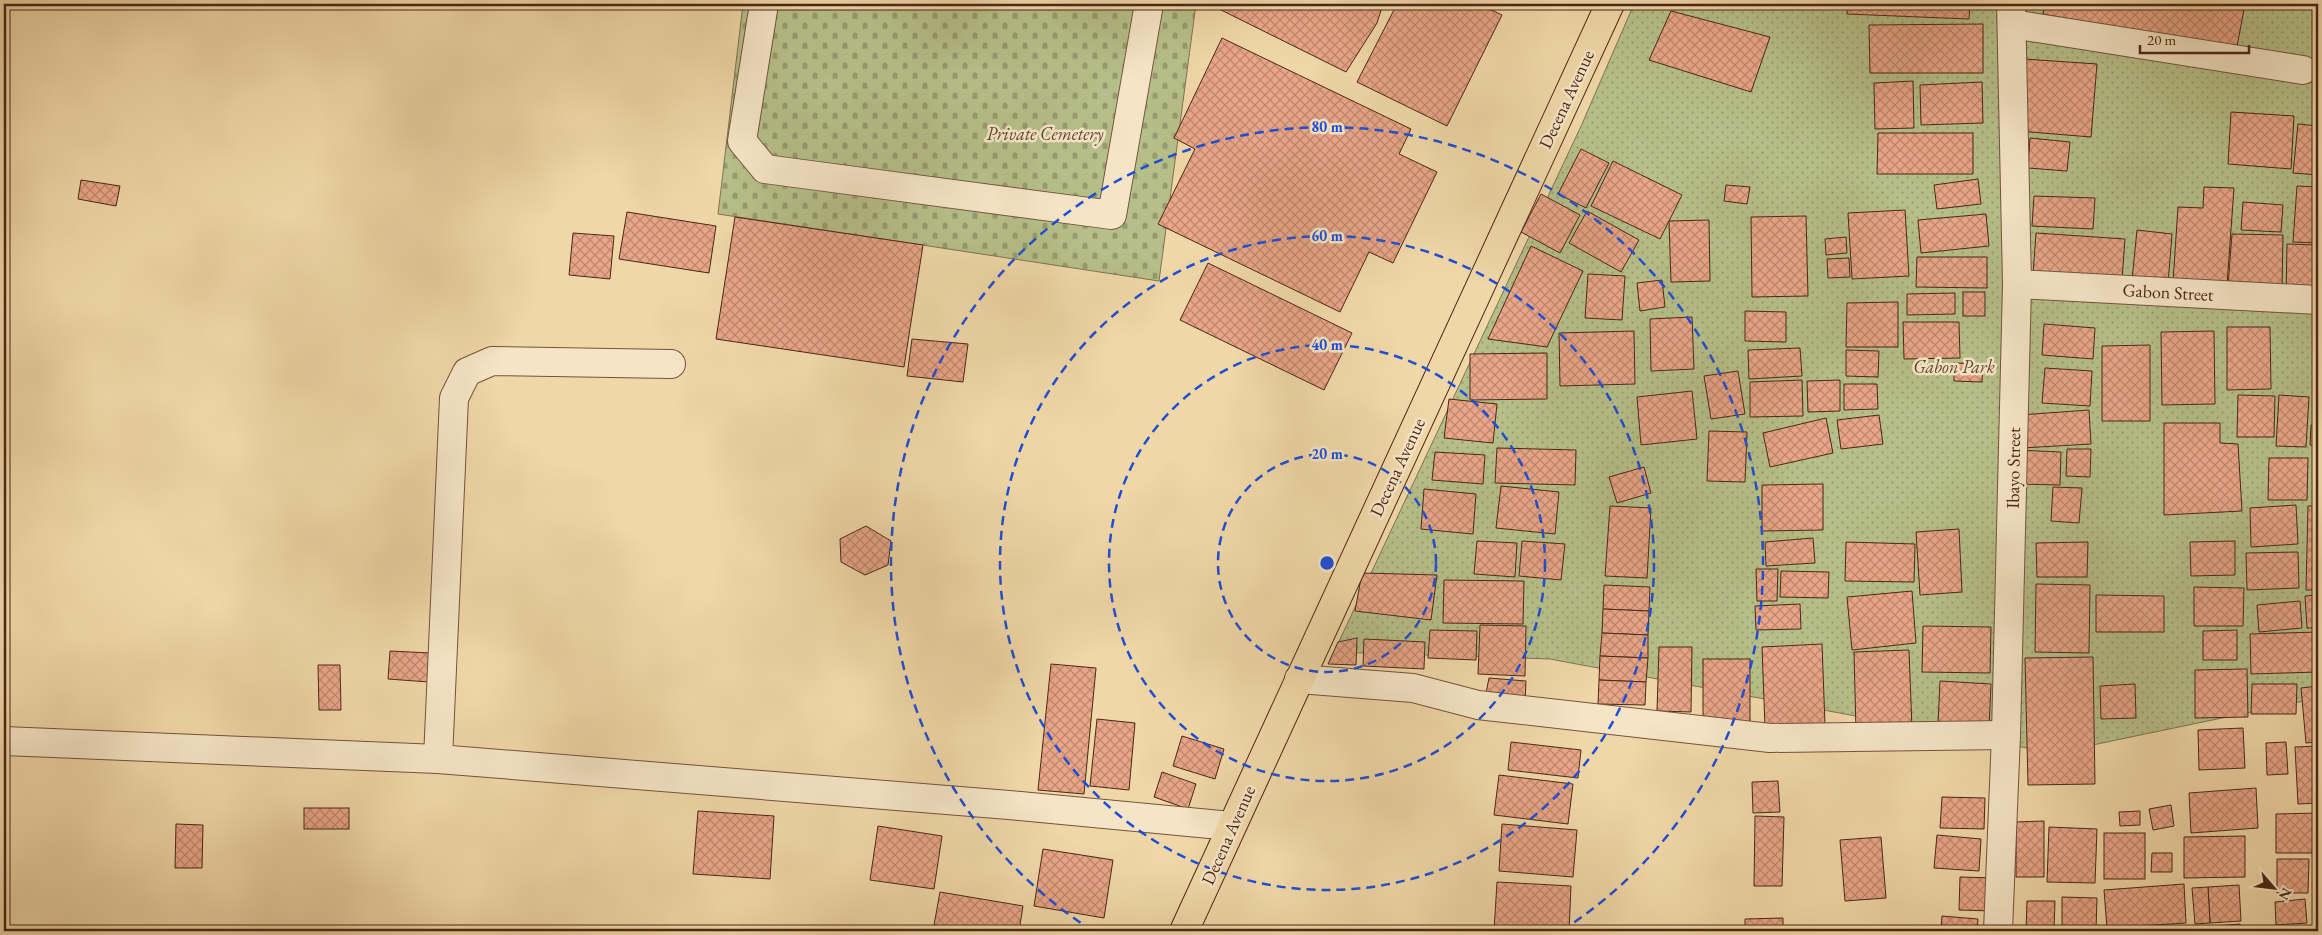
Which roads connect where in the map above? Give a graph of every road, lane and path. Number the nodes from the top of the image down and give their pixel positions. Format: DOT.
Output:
graph roads {
  1 [pos="764,4"];
  2 [pos="1149,4"];
  3 [pos="1610,4"];
  4 [pos="2011,14"];
  5 [pos="2303,70"];
  6 [pos="2017,284"];
  7 [pos="2318,300"];
  8 [pos="671,364"];
  9 [pos="1299,679"];
  10 [pos="2006,735"];
  11 [pos="4,741"];
  12 [pos="438,759"];
  13 [pos="1231,826"];
  14 [pos="1184,931"];
  15 [pos="1998,931"];
  1 -- 2 [label="street"];
  3 -- 9 [label="main road, Decena Avenue"];
  4 -- 5 [label="street"];
  4 -- 6 [label="street, Ibayo Street"];
  6 -- 7 [label="street, Gabon Street"];
  6 -- 10 [label="street, Ibayo Street"];
  8 -- 12 [label="street"];
  9 -- 10 [label="street"];
  9 -- 13 [label="main road, Decena Avenue"];
  10 -- 15 [label="street, Ibayo Street"];
  11 -- 12 [label="street"];
  12 -- 13 [label="street"];
  13 -- 14 [label="main road, Decena Avenue"];
}
